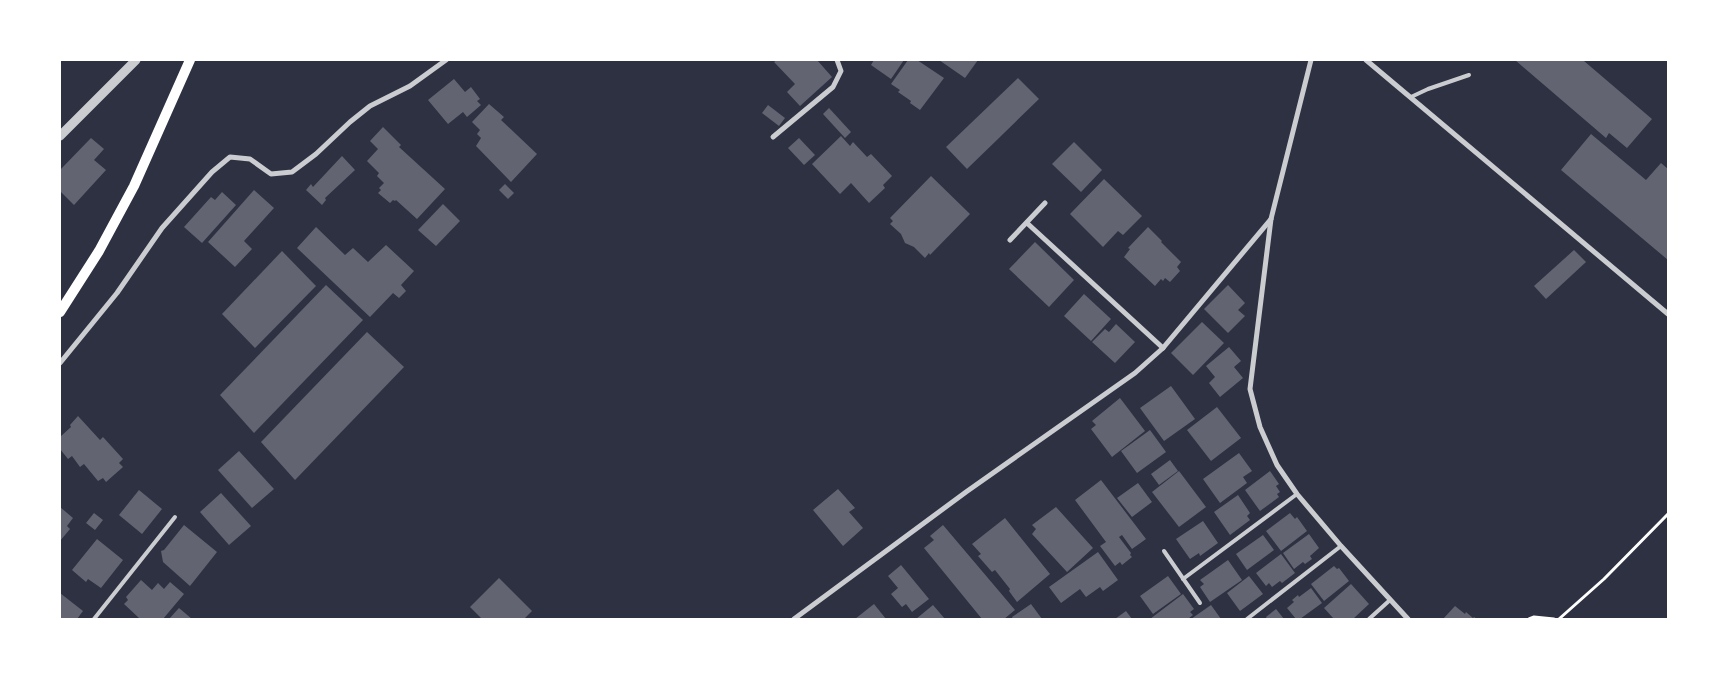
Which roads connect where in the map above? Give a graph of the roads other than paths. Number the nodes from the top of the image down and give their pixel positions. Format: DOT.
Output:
graph roads {
  1 [pos="136,60"];
  2 [pos="190,60"];
  3 [pos="446,60"];
  4 [pos="837,60"];
  5 [pos="1311,60"];
  6 [pos="1366,60"];
  7 [pos="1469,75"];
  8 [pos="1411,97"];
  9 [pos="60,136"];
  10 [pos="772,138"];
  11 [pos="1045,203"];
  12 [pos="1271,219"];
  13 [pos="1026,223"];
  14 [pos="1010,240"];
  15 [pos="60,312"];
  16 [pos="1668,314"];
  17 [pos="1163,348"];
  18 [pos="60,363"];
  19 [pos="1297,494"];
  20 [pos="175,517"];
  21 [pos="1341,546"];
  22 [pos="1164,551"];
  23 [pos="1183,579"];
  24 [pos="1390,600"];
  25 [pos="1200,603"];
  26 [pos="94,619"];
  27 [pos="794,619"];
  28 [pos="1247,619"];
  29 [pos="1369,619"];
  30 [pos="1408,619"];
  1 -- 9 [label="street"];
  2 -- 15 [label="main road"];
  3 -- 18 [label="street"];
  4 -- 10 [label="street"];
  5 -- 12 [label="street"];
  6 -- 8 [label="street"];
  7 -- 8 [label="lane"];
  8 -- 16 [label="street"];
  11 -- 13 [label="street"];
  12 -- 17 [label="street"];
  12 -- 19 [label="street"];
  13 -- 14 [label="street"];
  13 -- 17 [label="street"];
  17 -- 27 [label="street"];
  19 -- 21 [label="street"];
  19 -- 23 [label="lane"];
  20 -- 26 [label="lane"];
  21 -- 24 [label="street"];
  21 -- 28 [label="lane"];
  22 -- 23 [label="lane"];
  23 -- 25 [label="lane"];
  24 -- 29 [label="lane"];
  24 -- 30 [label="street"];
}
